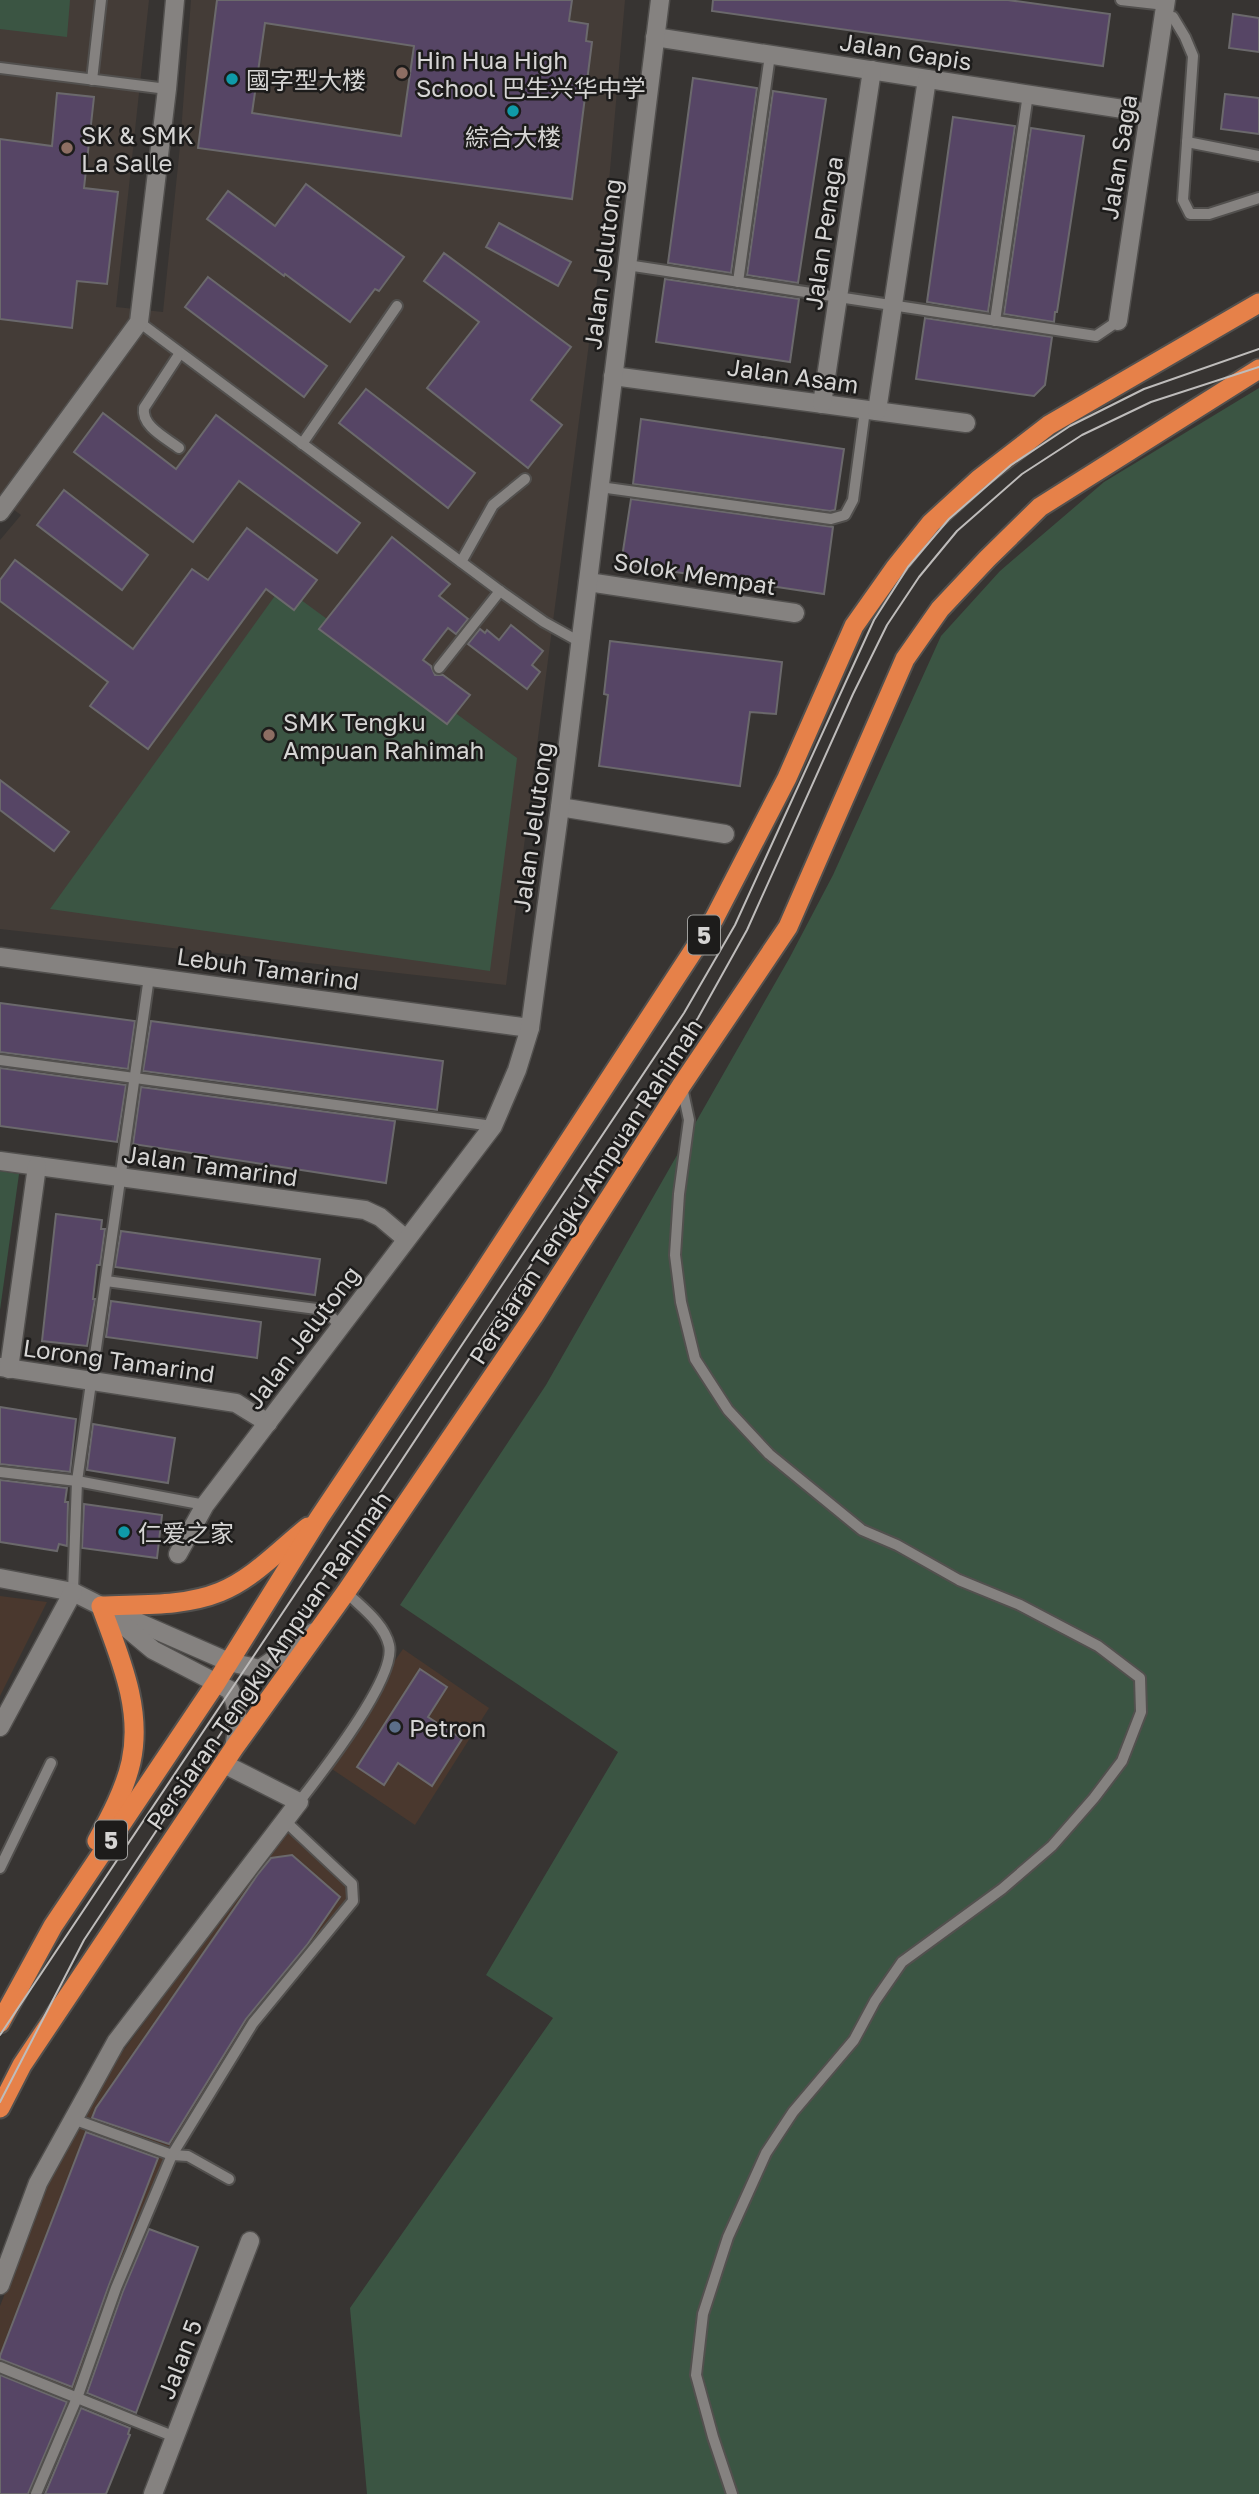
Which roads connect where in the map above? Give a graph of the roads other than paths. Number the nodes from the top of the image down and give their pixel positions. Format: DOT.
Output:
graph roads {
  1 [pos="101,0"];
  2 [pos="175,0"];
  3 [pos="660,0"];
  4 [pos="1121,0"];
  5 [pos="1165,8"];
  6 [pos="655,37"];
  7 [pos="770,55"];
  8 [pos="0,68"];
  9 [pos="872,70"];
  10 [pos="926,79"];
  11 [pos="92,80"];
  12 [pos="167,89"];
  13 [pos="1028,94"];
  14 [pos="1149,113"];
  15 [pos="1187,142"];
  16 [pos="1259,156"];
  17 [pos="1259,198"];
  18 [pos="627,265"];
  19 [pos="737,282"];
  20 [pos="838,297"];
  21 [pos="1259,303"];
  22 [pos="893,305"];
  23 [pos="397,306"];
  24 [pos="139,321"];
  25 [pos="995,321"];
  26 [pos="1118,321"];
  27 [pos="180,353"];
  28 [pos="1259,369"];
  29 [pos="613,376"];
  30 [pos="822,404"];
  31 [pos="871,410"];
  32 [pos="966,423"];
  33 [pos="302,444"];
  34 [pos="179,447"];
  35 [pos="525,479"];
  36 [pos="600,486"];
  37 [pos="0,512"];
  38 [pos="461,562"];
  39 [pos="588,582"];
  40 [pos="500,591"];
  41 [pos="794,613"];
  42 [pos="580,642"];
  43 [pos="439,668"];
  44 [pos="560,807"];
  45 [pos="725,834"];
  46 [pos="0,957"];
  47 [pos="149,977"];
  48 [pos="530,1028"];
  49 [pos="0,1060"];
  50 [pos="136,1077"];
  51 [pos="681,1086"];
  52 [pos="493,1126"];
  53 [pos="0,1161"];
  54 [pos="37,1166"];
  55 [pos="122,1177"];
  56 [pos="407,1239"];
  57 [pos="106,1281"];
  58 [pos="341,1326"];
  59 [pos="5,1368"];
  60 [pos="92,1380"];
  61 [pos="268,1423"];
  62 [pos="0,1472"];
  63 [pos="77,1481"];
  64 [pos="205,1505"];
  65 [pos="319,1518"];
  66 [pos="178,1554"];
  67 [pos="0,1578"];
  68 [pos="73,1591"];
  69 [pos="346,1592"];
  70 [pos="101,1606"];
  71 [pos="321,1627"];
  72 [pos="229,1662"];
  73 [pos="216,1682"];
  74 [pos="0,1727"];
  75 [pos="229,1756"];
  76 [pos="51,1763"];
  77 [pos="299,1802"];
  78 [pos="285,1821"];
  79 [pos="0,1868"];
  80 [pos="53,1926"];
  81 [pos="0,2023"];
  82 [pos="0,2108"];
  83 [pos="73,2119"];
  84 [pos="172,2155"];
  85 [pos="229,2179"];
  86 [pos="250,2241"];
  87 [pos="0,2285"];
  88 [pos="0,2367"];
  89 [pos="77,2398"];
  90 [pos="175,2437"];
  91 [pos="36,2494"];
  92 [pos="153,2494"];
  93 [pos="732,2494"];
  1 -- 11 [label="lane"];
  2 -- 12 [label="street"];
  3 -- 6 [label="street, Jalan Jelutong"];
  4 -- 5 [label="lane"];
  5 -- 14 [label="street, Jalan Saga"];
  5 -- 15 [label="lane"];
  6 -- 7 [label="street, Jalan Gapis"];
  6 -- 18 [label="street, Jalan Jelutong"];
  7 -- 9 [label="street, Jalan Gapis"];
  7 -- 19 [label="lane"];
  8 -- 11 [label="lane"];
  9 -- 10 [label="street, Jalan Gapis"];
  9 -- 20 [label="street, Jalan Penaga"];
  10 -- 13 [label="street, Jalan Gapis"];
  10 -- 22 [label="street"];
  11 -- 12 [label="lane"];
  12 -- 24 [label="street"];
  13 -- 14 [label="street, Jalan Gapis"];
  13 -- 25 [label="lane"];
  14 -- 26 [label="street, Jalan Saga"];
  15 -- 16 [label="lane"];
  15 -- 17 [label="lane"];
  18 -- 19 [label="lane"];
  18 -- 29 [label="street, Jalan Jelutong"];
  19 -- 20 [label="lane"];
  20 -- 22 [label="lane"];
  20 -- 30 [label="street, Jalan Penaga"];
  21 -- 65 [label="highway, Persiaran Tengku Ampuan Rahimah / 5"];
  22 -- 25 [label="lane"];
  22 -- 31 [label="street"];
  23 -- 33 [label="lane"];
  24 -- 27 [label="lane"];
  24 -- 37 [label="street"];
  25 -- 26 [label="lane"];
  27 -- 33 [label="lane"];
  27 -- 34 [label="lane"];
  28 -- 51 [label="highway, Persiaran Tengku Ampuan Rahimah / 5"];
  29 -- 30 [label="street, Jalan Asam"];
  29 -- 36 [label="street, Jalan Jelutong"];
  30 -- 31 [label="street, Jalan Asam"];
  31 -- 32 [label="street, Jalan Asam"];
  31 -- 36 [label="lane"];
  33 -- 38 [label="lane"];
  35 -- 38 [label="lane"];
  36 -- 39 [label="street, Jalan Jelutong"];
  38 -- 40 [label="lane"];
  39 -- 41 [label="street, Solok Mempat"];
  39 -- 42 [label="street, Jalan Jelutong"];
  40 -- 42 [label="lane"];
  40 -- 43 [label="lane"];
  42 -- 44 [label="street, Jalan Jelutong"];
  44 -- 45 [label="street"];
  44 -- 48 [label="street, Jalan Jelutong"];
  46 -- 47 [label="street, Lebuh Tamarind"];
  47 -- 48 [label="street, Lebuh Tamarind"];
  47 -- 50 [label="lane"];
  48 -- 52 [label="street, Jalan Jelutong"];
  49 -- 50 [label="lane"];
  50 -- 52 [label="lane"];
  50 -- 55 [label="lane"];
  51 -- 69 [label="highway, Persiaran Tengku Ampuan Rahimah / 5"];
  51 -- 93 [label="lane"];
  52 -- 56 [label="street, Jalan Jelutong"];
  53 -- 54 [label="street, Jalan Tamarind"];
  54 -- 55 [label="street, Jalan Tamarind"];
  54 -- 59 [label="street"];
  55 -- 56 [label="street, Jalan Tamarind"];
  55 -- 57 [label="lane"];
  56 -- 58 [label="street, Jalan Jelutong"];
  57 -- 58 [label="lane"];
  57 -- 60 [label="lane"];
  58 -- 61 [label="street, Jalan Jelutong"];
  59 -- 60 [label="street, Lorong Tamarind"];
  60 -- 61 [label="street, Lorong Tamarind"];
  60 -- 63 [label="lane"];
  61 -- 64 [label="street, Jalan Jelutong"];
  62 -- 63 [label="lane"];
  63 -- 64 [label="lane"];
  63 -- 68 [label="lane"];
  64 -- 66 [label="street, Jalan Jelutong"];
  65 -- 70 [label="highway"];
  65 -- 72 [label="highway, Persiaran Tengku Ampuan Rahimah / 5"];
  67 -- 68 [label="street"];
  68 -- 70 [label="street"];
  68 -- 74 [label="street"];
  69 -- 71 [label="highway, Persiaran Tengku Ampuan Rahimah / 5"];
  69 -- 77 [label="lane"];
  70 -- 72 [label="street"];
  70 -- 73 [label="street"];
  70 -- 80 [label="highway"];
  71 -- 72 [label="street"];
  71 -- 75 [label="highway, Persiaran Tengku Ampuan Rahimah / 5"];
  72 -- 73 [label="highway, Persiaran Tengku Ampuan Rahimah / 5"];
  73 -- 75 [label="street"];
  73 -- 80 [label="highway, Persiaran Tengku Ampuan Rahimah / 5"];
  75 -- 77 [label="street"];
  75 -- 82 [label="highway, Persiaran Tengku Ampuan Rahimah / 5"];
  76 -- 79 [label="lane"];
  77 -- 78 [label="street"];
  78 -- 83 [label="street"];
  78 -- 84 [label="lane"];
  80 -- 81 [label="highway, Persiaran Tengku Ampuan Rahimah / 5"];
  83 -- 84 [label="lane"];
  83 -- 87 [label="street"];
  84 -- 85 [label="lane"];
  84 -- 89 [label="lane"];
  86 -- 90 [label="street, Jalan 5"];
  88 -- 89 [label="lane"];
  89 -- 90 [label="lane"];
  89 -- 91 [label="lane"];
  90 -- 92 [label="street, Jalan 5"];
}
